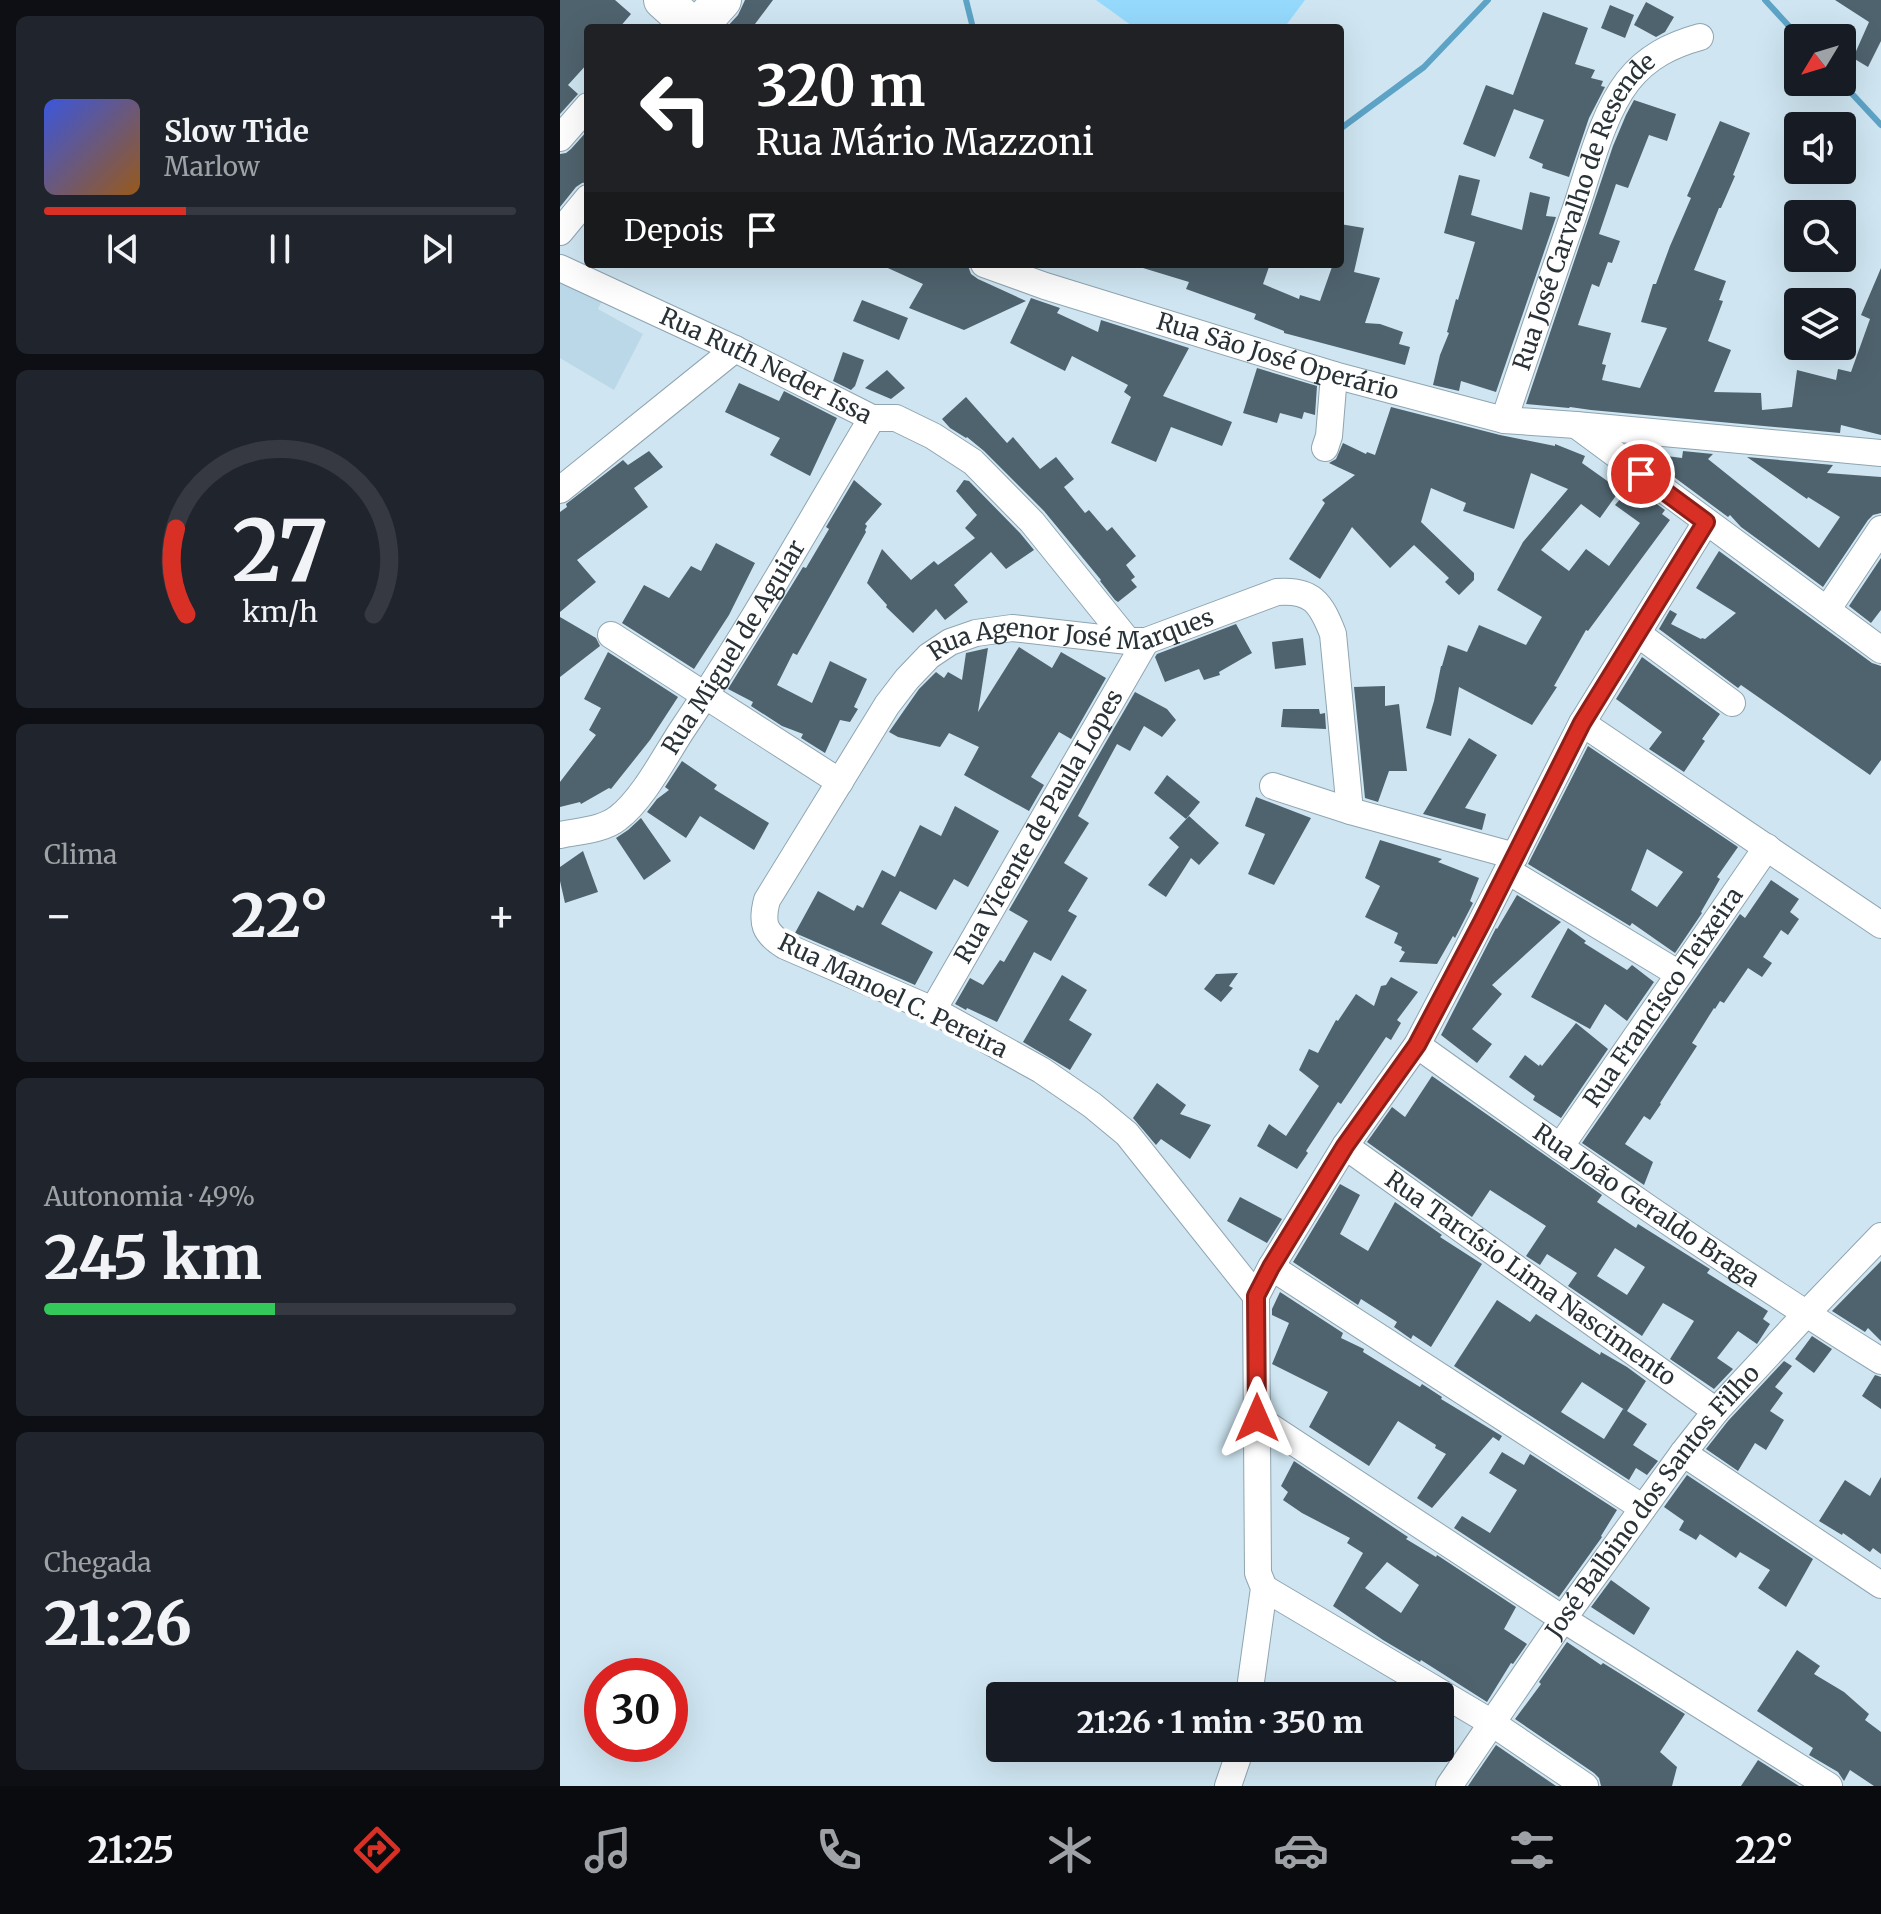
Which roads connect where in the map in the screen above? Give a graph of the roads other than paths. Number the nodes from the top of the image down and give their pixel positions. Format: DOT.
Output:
graph roads {
  1 [pos="722,0"];
  2 [pos="678,19"];
  3 [pos="1700,37"];
  4 [pos="584,111"];
  5 [pos="560,138"];
  6 [pos="584,203"];
  7 [pos="560,232"];
  8 [pos="560,268"];
  9 [pos="995,268"];
  10 [pos="735,349"];
  11 [pos="1334,375"];
  12 [pos="872,418"];
  13 [pos="1504,420"];
  14 [pos="1576,425"];
  15 [pos="1325,448"];
  16 [pos="1881,453"];
  17 [pos="560,490"];
  18 [pos="1706,522"];
  19 [pos="1881,529"];
  20 [pos="1827,610"];
  21 [pos="1638,634"];
  22 [pos="611,635"];
  23 [pos="1137,641"];
  24 [pos="1879,645"];
  25 [pos="706,695"];
  26 [pos="1732,703"];
  27 [pos="1582,723"];
  28 [pos="840,782"];
  29 [pos="1273,786"];
  30 [pos="1350,811"];
  31 [pos="560,835"];
  32 [pos="1767,847"];
  33 [pos="1511,864"];
  34 [pos="1881,925"];
  35 [pos="766,930"];
  36 [pos="1679,974"];
  37 [pos="933,1010"];
  38 [pos="1417,1045"];
  39 [pos="1345,1146"];
  40 [pos="1560,1147"];
  41 [pos="1881,1236"];
  42 [pos="1271,1267"];
  43 [pos="1256,1296"];
  44 [pos="1806,1314"];
  45 [pos="1881,1361"];
  46 [pos="1716,1411"];
  47 [pos="1257,1418"];
  48 [pos="1683,1453"];
  49 [pos="1643,1508"];
  50 [pos="1881,1585"];
  51 [pos="1264,1588"];
  52 [pos="1563,1619"];
  53 [pos="1251,1682"];
  54 [pos="1492,1723"];
  55 [pos="1236,1762"];
  56 [pos="1228,1786"];
  57 [pos="1449,1786"];
  58 [pos="1585,1786"];
  59 [pos="1829,1786"];
  1 -- 2 [label="highway"];
  3 -- 13 [label="street, Rua José Carvalho de Resende"];
  4 -- 5 [label="street"];
  6 -- 7 [label="street"];
  8 -- 10 [label="street, Rua Ruth Neder Issa"];
  9 -- 11 [label="street, Rua São José Operário"];
  10 -- 12 [label="street, Rua Ruth Neder Issa"];
  10 -- 17 [label="street"];
  11 -- 13 [label="street, Rua São José Operário"];
  11 -- 15 [label="street"];
  12 -- 23 [label="street, Rua Ruth Neder Issa"];
  12 -- 25 [label="street, Rua Miguel de Aguiar"];
  13 -- 14 [label="street, Rua São José Operário"];
  14 -- 16 [label="street, Rua São José Operário"];
  14 -- 18 [label="street"];
  18 -- 20 [label="street"];
  18 -- 21 [label="street"];
  19 -- 20 [label="street"];
  20 -- 24 [label="street"];
  21 -- 26 [label="street"];
  21 -- 27 [label="street"];
  22 -- 25 [label="street"];
  23 -- 28 [label="street, Rua Agenor José Marques"];
  23 -- 30 [label="street, Rua Agenor José Marques"];
  23 -- 37 [label="street, Rua Vicente de Paula Lopes"];
  25 -- 28 [label="street"];
  25 -- 31 [label="street, Rua Miguel de Aguiar"];
  27 -- 32 [label="street"];
  27 -- 33 [label="street"];
  28 -- 35 [label="street, Rua Agenor José Marques"];
  29 -- 30 [label="street"];
  30 -- 33 [label="street"];
  32 -- 34 [label="street"];
  32 -- 36 [label="street, Rua Francisco Teixeira"];
  33 -- 36 [label="street"];
  33 -- 38 [label="street"];
  35 -- 37 [label="street, Rua Manoel C. Pereira"];
  36 -- 40 [label="street, Rua Francisco Teixeira"];
  37 -- 43 [label="street, Rua Manoel C. Pereira"];
  38 -- 39 [label="street"];
  38 -- 40 [label="street, Rua João Geraldo Braga"];
  39 -- 42 [label="street"];
  39 -- 46 [label="street, Rua Tarcísio Lima Nascimento"];
  40 -- 44 [label="street, Rua João Geraldo Braga"];
  41 -- 44 [label="street, José Balbino dos Santos Filho"];
  42 -- 43 [label="street"];
  42 -- 49 [label="street"];
  43 -- 47 [label="street"];
  44 -- 45 [label="street, Rua João Geraldo Braga"];
  44 -- 46 [label="street, José Balbino dos Santos Filho"];
  46 -- 48 [label="street, José Balbino dos Santos Filho"];
  47 -- 51 [label="street"];
  47 -- 52 [label="street"];
  48 -- 49 [label="street, José Balbino dos Santos Filho"];
  48 -- 50 [label="street"];
  49 -- 52 [label="street, José Balbino dos Santos Filho"];
  51 -- 53 [label="street"];
  51 -- 54 [label="street"];
  52 -- 54 [label="street, José Balbino dos Santos Filho"];
  52 -- 59 [label="street"];
  54 -- 57 [label="street, José Balbino dos Santos Filho"];
  54 -- 58 [label="street"];
  55 -- 56 [label="street"];
}
